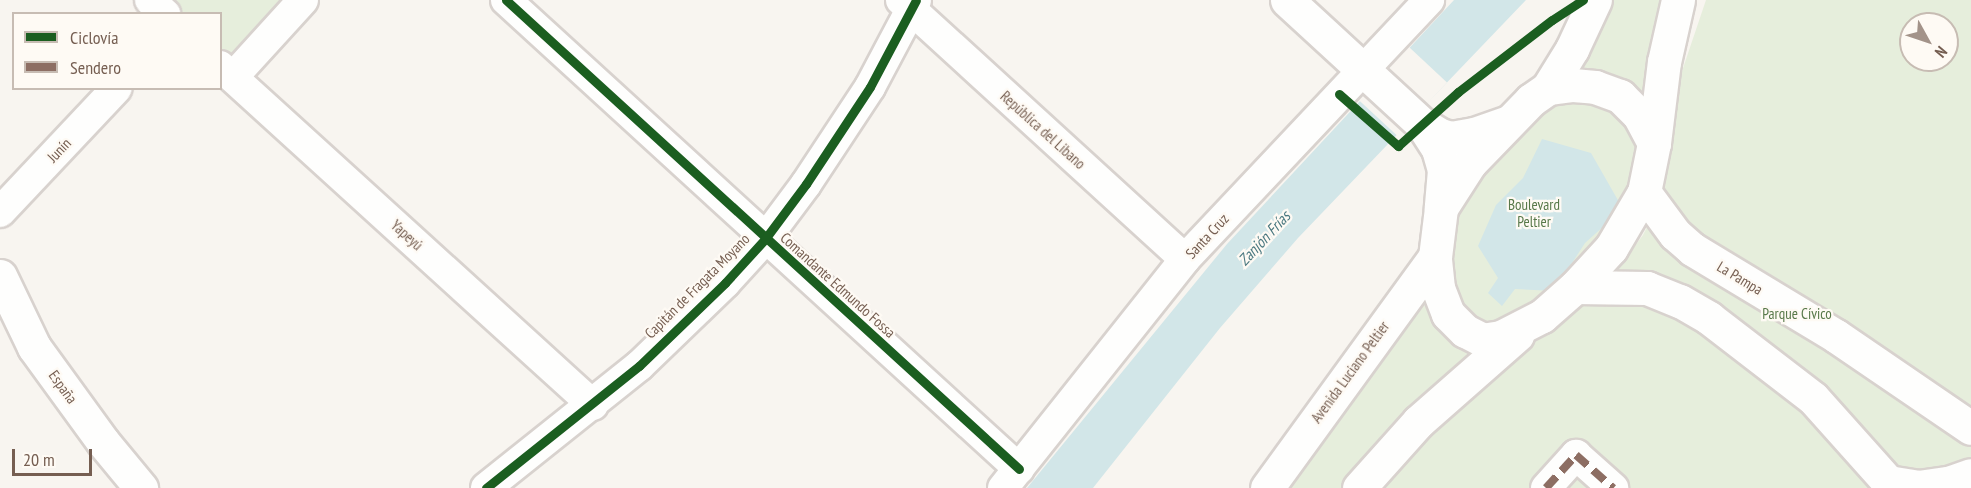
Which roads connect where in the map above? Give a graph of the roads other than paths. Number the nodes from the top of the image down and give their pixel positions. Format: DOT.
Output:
graph roads {
  1 [pos="150,0"];
  2 [pos="303,0"];
  3 [pos="506,0"];
  4 [pos="1287,0"];
  5 [pos="1429,0"];
  6 [pos="1595,0"];
  7 [pos="1678,0"];
  8 [pos="910,3"];
  9 [pos="163,12"];
  10 [pos="227,72"];
  11 [pos="1369,76"];
  12 [pos="1548,88"];
  13 [pos="115,90"];
  14 [pos="1418,121"];
  15 [pos="1509,122"];
  16 [pos="1654,143"];
  17 [pos="1644,192"];
  18 [pos="1441,208"];
  19 [pos="0,212"];
  20 [pos="765,239"];
  21 [pos="1435,257"];
  22 [pos="1185,259"];
  23 [pos="0,276"];
  24 [pos="1575,287"];
  25 [pos="1542,316"];
  26 [pos="593,405"];
  27 [pos="1971,428"];
  28 [pos="1971,475"];
  29 [pos="1011,479"];
  30 [pos="1886,485"];
  31 [pos="141,488"];
  32 [pos="486,488"];
  33 [pos="1267,488"];
  34 [pos="1359,488"];
  35 [pos="1546,488"];
  36 [pos="1613,488"];
  1 -- 9 [label="street"];
  2 -- 10 [label="street"];
  3 -- 20 [label="street, Comandante Edmundo Fossa"];
  4 -- 11 [label="main road"];
  5 -- 11 [label="street, Santa Cruz"];
  6 -- 12 [label="main road"];
  7 -- 16 [label="main road"];
  8 -- 20 [label="street, Capitán de Fragata Moyano"];
  8 -- 22 [label="street, República del Libano"];
  10 -- 26 [label="street, Yapeyú"];
  11 -- 14 [label="main road"];
  11 -- 22 [label="street, Santa Cruz"];
  12 -- 15 [label="main road"];
  12 -- 16 [label="main road"];
  13 -- 19 [label="street, Junín"];
  14 -- 15 [label="main road"];
  14 -- 18 [label="main road"];
  15 -- 18 [label="main road"];
  16 -- 17 [label="main road"];
  17 -- 24 [label="main road"];
  17 -- 27 [label="main road, La Pampa"];
  18 -- 21 [label="main road"];
  20 -- 26 [label="street, Capitán de Fragata Moyano"];
  20 -- 29 [label="street, Comandante Edmundo Fossa"];
  21 -- 25 [label="main road"];
  21 -- 33 [label="main road, Avenida Luciano Peltier"];
  22 -- 29 [label="street, Santa Cruz"];
  23 -- 31 [label="main road, España"];
  24 -- 25 [label="main road"];
  24 -- 30 [label="main road"];
  25 -- 34 [label="main road"];
  26 -- 32 [label="street, Capitán de Fragata Moyano"];
  28 -- 30 [label="main road"];
  35 -- 36 [label="street"];
}
